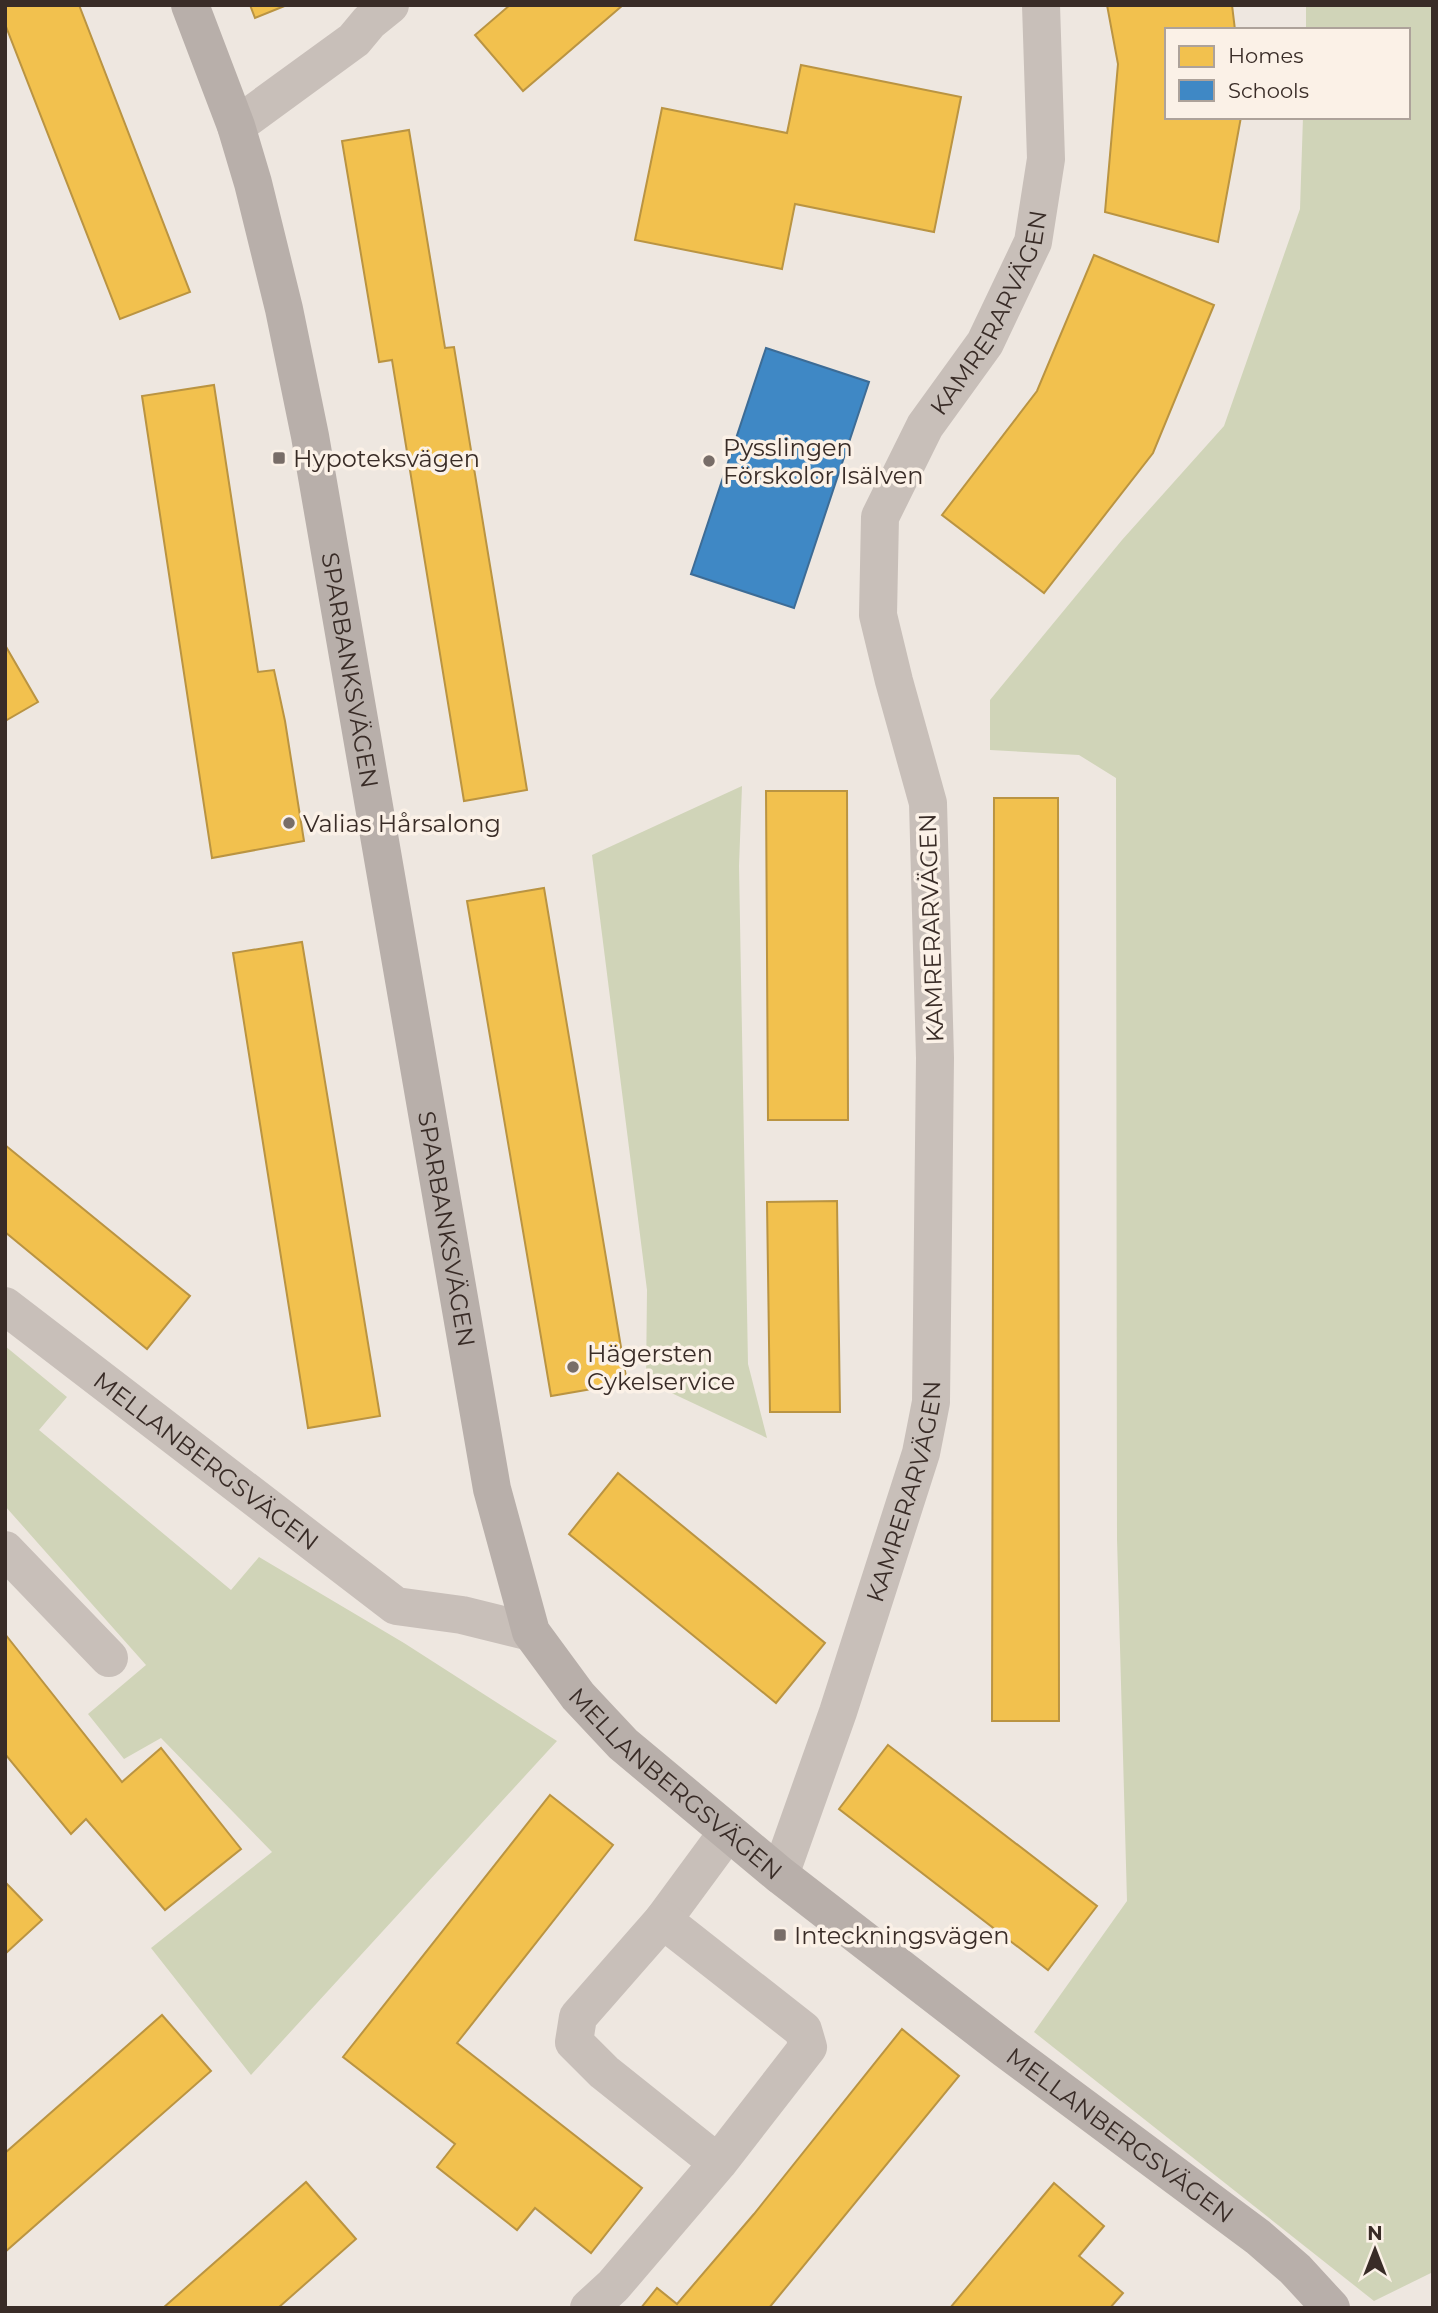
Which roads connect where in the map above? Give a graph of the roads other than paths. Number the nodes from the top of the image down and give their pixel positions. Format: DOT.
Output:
graph roads {
  1 [pos="190,5"];
  2 [pos="390,5"];
  3 [pos="1041,5"];
  4 [pos="236,126"];
  5 [pos="5,1306"];
  6 [pos="5,1550"];
  7 [pos="531,1632"];
  8 [pos="109,1658"];
  9 [pos="727,1833"];
  10 [pos="780,1875"];
  11 [pos="663,1920"];
  12 [pos="718,2163"];
  13 [pos="589,2308"];
  14 [pos="1331,2308"];
  1 -- 4 [label="street, SPARBANKSVÄGEN"];
  2 -- 4 [label="street"];
  3 -- 10 [label="street, KAMRERARVÄGEN"];
  4 -- 7 [label="street, SPARBANKSVÄGEN"];
  5 -- 7 [label="street, MELLANBERGSVÄGEN"];
  6 -- 8 [label="street"];
  7 -- 9 [label="street, MELLANBERGSVÄGEN"];
  9 -- 10 [label="street, MELLANBERGSVÄGEN"];
  9 -- 11 [label="street"];
  10 -- 14 [label="street, MELLANBERGSVÄGEN"];
  11 -- 12 [label="street"];
  11 -- 12 [label="street"];
  12 -- 13 [label="street"];
}
